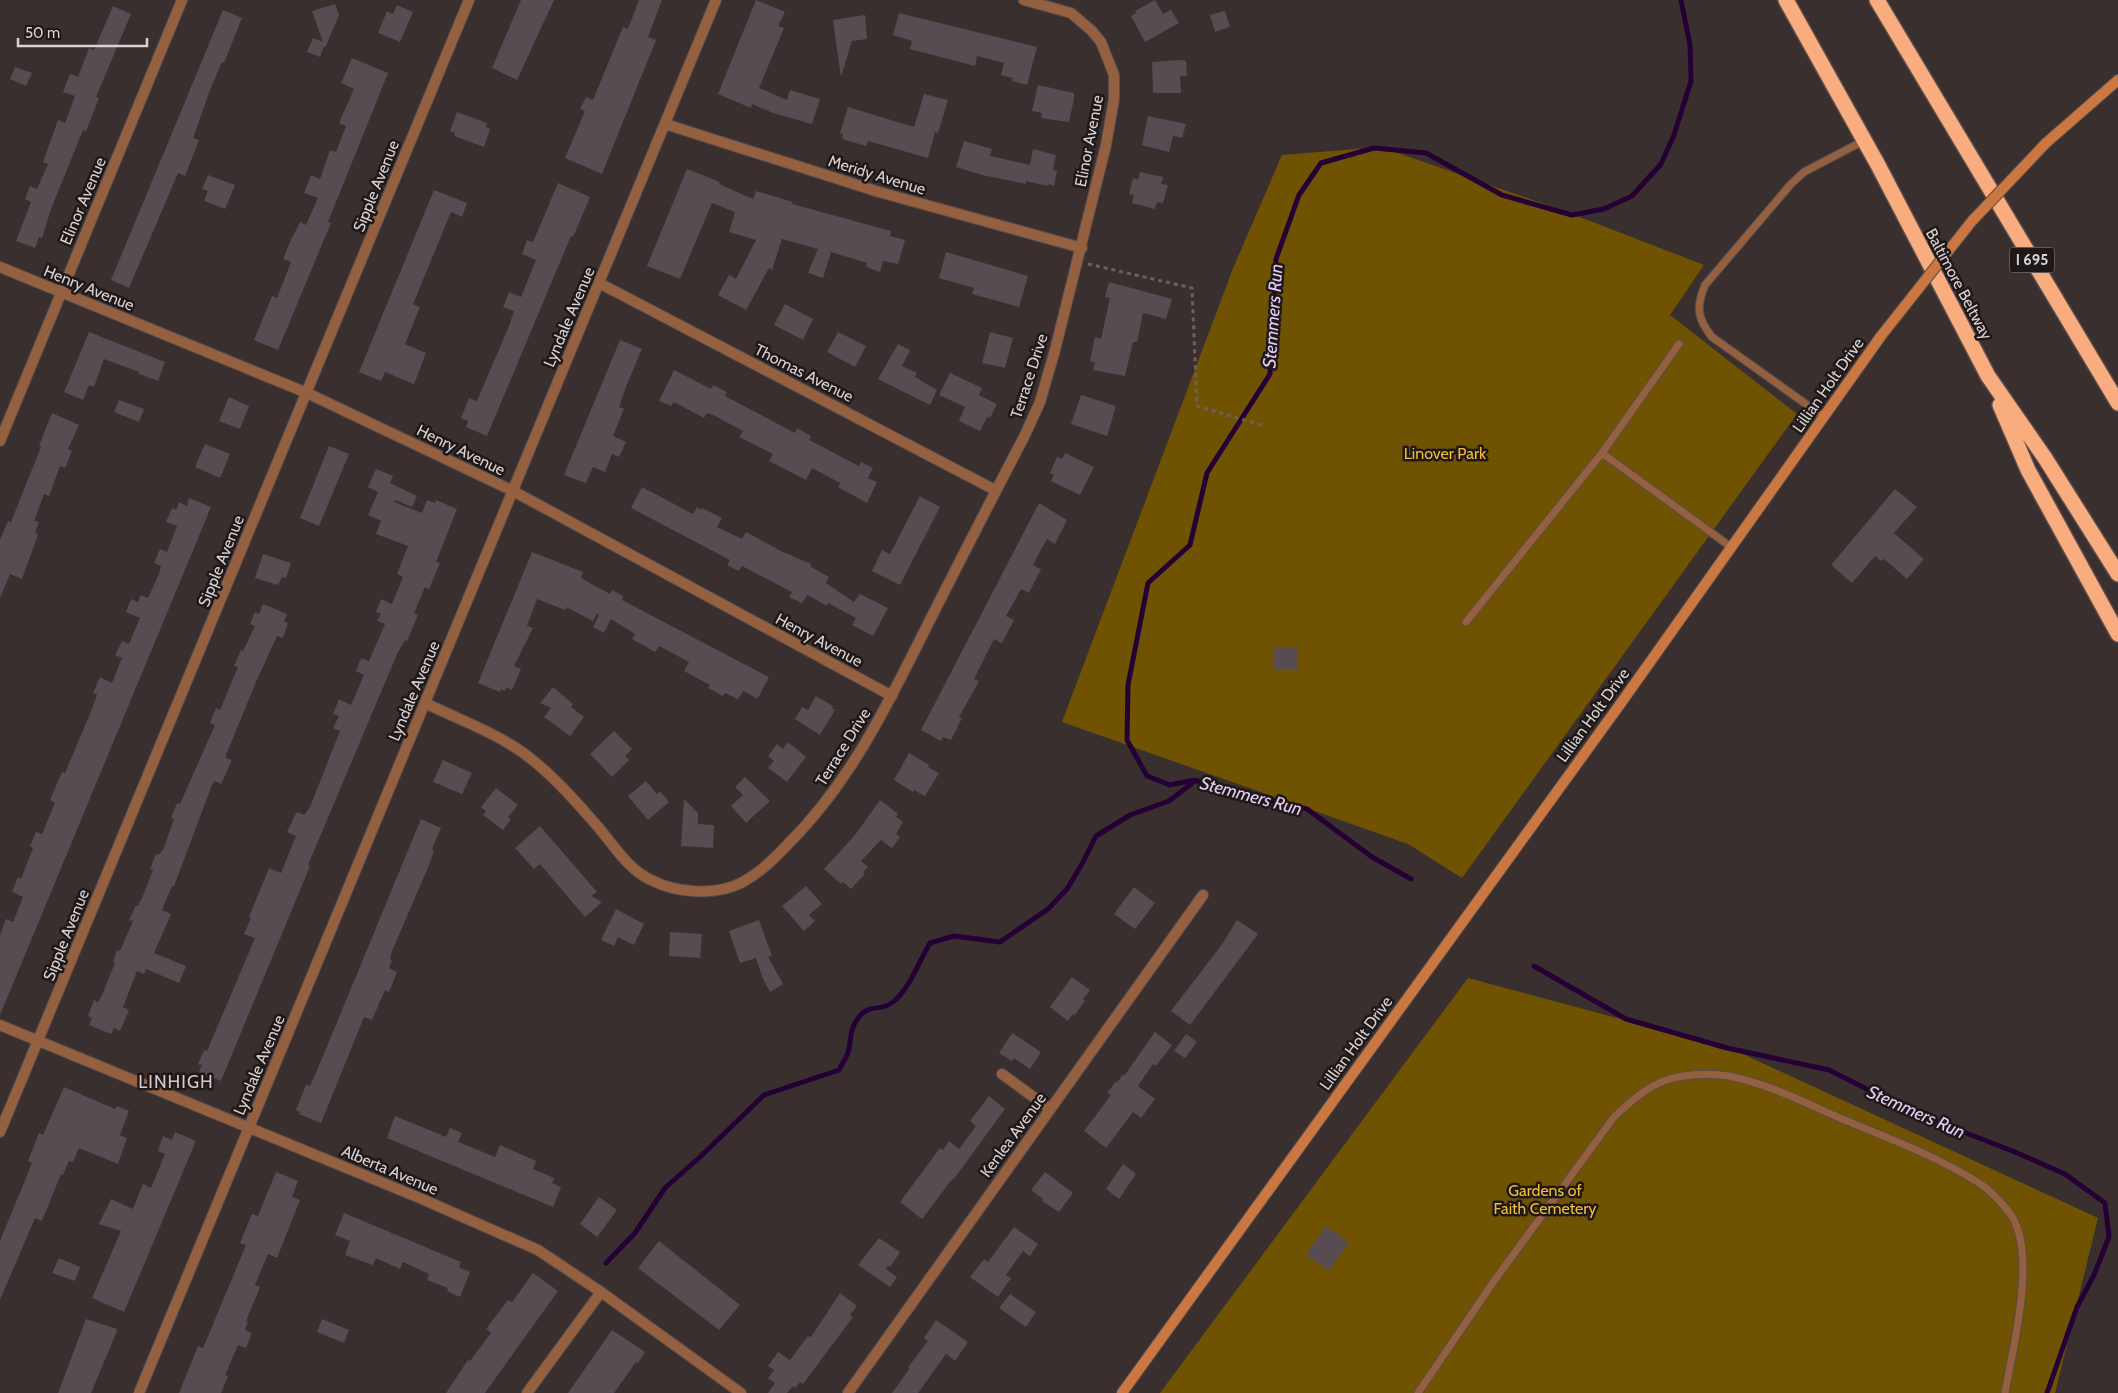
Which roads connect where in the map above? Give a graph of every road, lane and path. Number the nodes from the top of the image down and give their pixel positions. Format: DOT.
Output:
graph roads {
  1 [pos="182,0"];
  2 [pos="469,0"];
  3 [pos="716,0"];
  4 [pos="1024,0"];
  5 [pos="1786,0"];
  6 [pos="1877,0"];
  7 [pos="2118,80"];
  8 [pos="665,124"];
  9 [pos="1865,140"];
  10 [pos="1082,248"];
  11 [pos="1078,262"];
  12 [pos="0,267"];
  13 [pos="599,283"];
  14 [pos="61,292"];
  15 [pos="1679,344"];
  16 [pos="1988,376"];
  17 [pos="307,393"];
  18 [pos="2118,403"];
  19 [pos="1824,416"];
  20 [pos="1264,426"];
  21 [pos="0,441"];
  22 [pos="1602,453"];
  23 [pos="995,490"];
  24 [pos="512,492"];
  25 [pos="1731,547"];
  26 [pos="2118,574"];
  27 [pos="1466,622"];
  28 [pos="2118,634"];
  29 [pos="892,696"];
  30 [pos="425,703"];
  31 [pos="1203,895"];
  32 [pos="0,1025"];
  33 [pos="38,1041"];
  34 [pos="1002,1074"];
  35 [pos="1050,1109"];
  36 [pos="249,1128"];
  37 [pos="0,1132"];
  38 [pos="601,1292"];
  39 [pos="139,1393"];
  40 [pos="527,1393"];
  41 [pos="740,1393"];
  42 [pos="848,1393"];
  43 [pos="1122,1393"];
  44 [pos="1418,1393"];
  45 [pos="2005,1393"];
  1 -- 14 [label="street, Elinor Avenue"];
  2 -- 17 [label="street, Sipple Avenue"];
  3 -- 8 [label="street, Lyndale Avenue"];
  4 -- 10 [label="street, Elinor Avenue"];
  5 -- 9 [label="highway, Baltimore Beltway"];
  6 -- 18 [label="highway, I 695"];
  7 -- 19 [label="main road, Lillian Holt Drive, bridge"];
  8 -- 10 [label="street, Meridy Avenue"];
  8 -- 13 [label="street, Lyndale Avenue"];
  9 -- 16 [label="highway, Baltimore Beltway"];
  9 -- 19 [label="lane"];
  10 -- 11 [label="street, Terrace Drive"];
  11 -- 20 [label="path"];
  11 -- 23 [label="street, Terrace Drive"];
  12 -- 14 [label="street, Henry Avenue"];
  13 -- 23 [label="street, Thomas Avenue"];
  13 -- 24 [label="street, Lyndale Avenue"];
  14 -- 17 [label="street, Henry Avenue"];
  14 -- 21 [label="street, Elinor Avenue"];
  15 -- 22 [label="lane"];
  16 -- 26 [label="highway, Baltimore Beltway"];
  16 -- 28 [label="highway"];
  17 -- 24 [label="street, Henry Avenue"];
  17 -- 33 [label="street, Sipple Avenue"];
  19 -- 25 [label="main road, Lillian Holt Drive"];
  22 -- 25 [label="lane"];
  22 -- 27 [label="lane"];
  23 -- 29 [label="street, Terrace Drive"];
  24 -- 29 [label="street, Henry Avenue"];
  24 -- 30 [label="street, Lyndale Avenue"];
  25 -- 43 [label="main road, Lillian Holt Drive"];
  29 -- 30 [label="street, Terrace Drive"];
  30 -- 36 [label="street, Lyndale Avenue"];
  31 -- 35 [label="street, Kenlea Avenue"];
  32 -- 33 [label="street, Alberta Avenue"];
  33 -- 36 [label="street, Alberta Avenue"];
  33 -- 37 [label="street, Sipple Avenue"];
  34 -- 35 [label="street"];
  35 -- 42 [label="street, Kenlea Avenue"];
  36 -- 38 [label="street, Alberta Avenue"];
  36 -- 39 [label="street, Lyndale Avenue"];
  38 -- 40 [label="street"];
  38 -- 41 [label="street, Alberta Avenue"];
  44 -- 45 [label="lane"];
}
